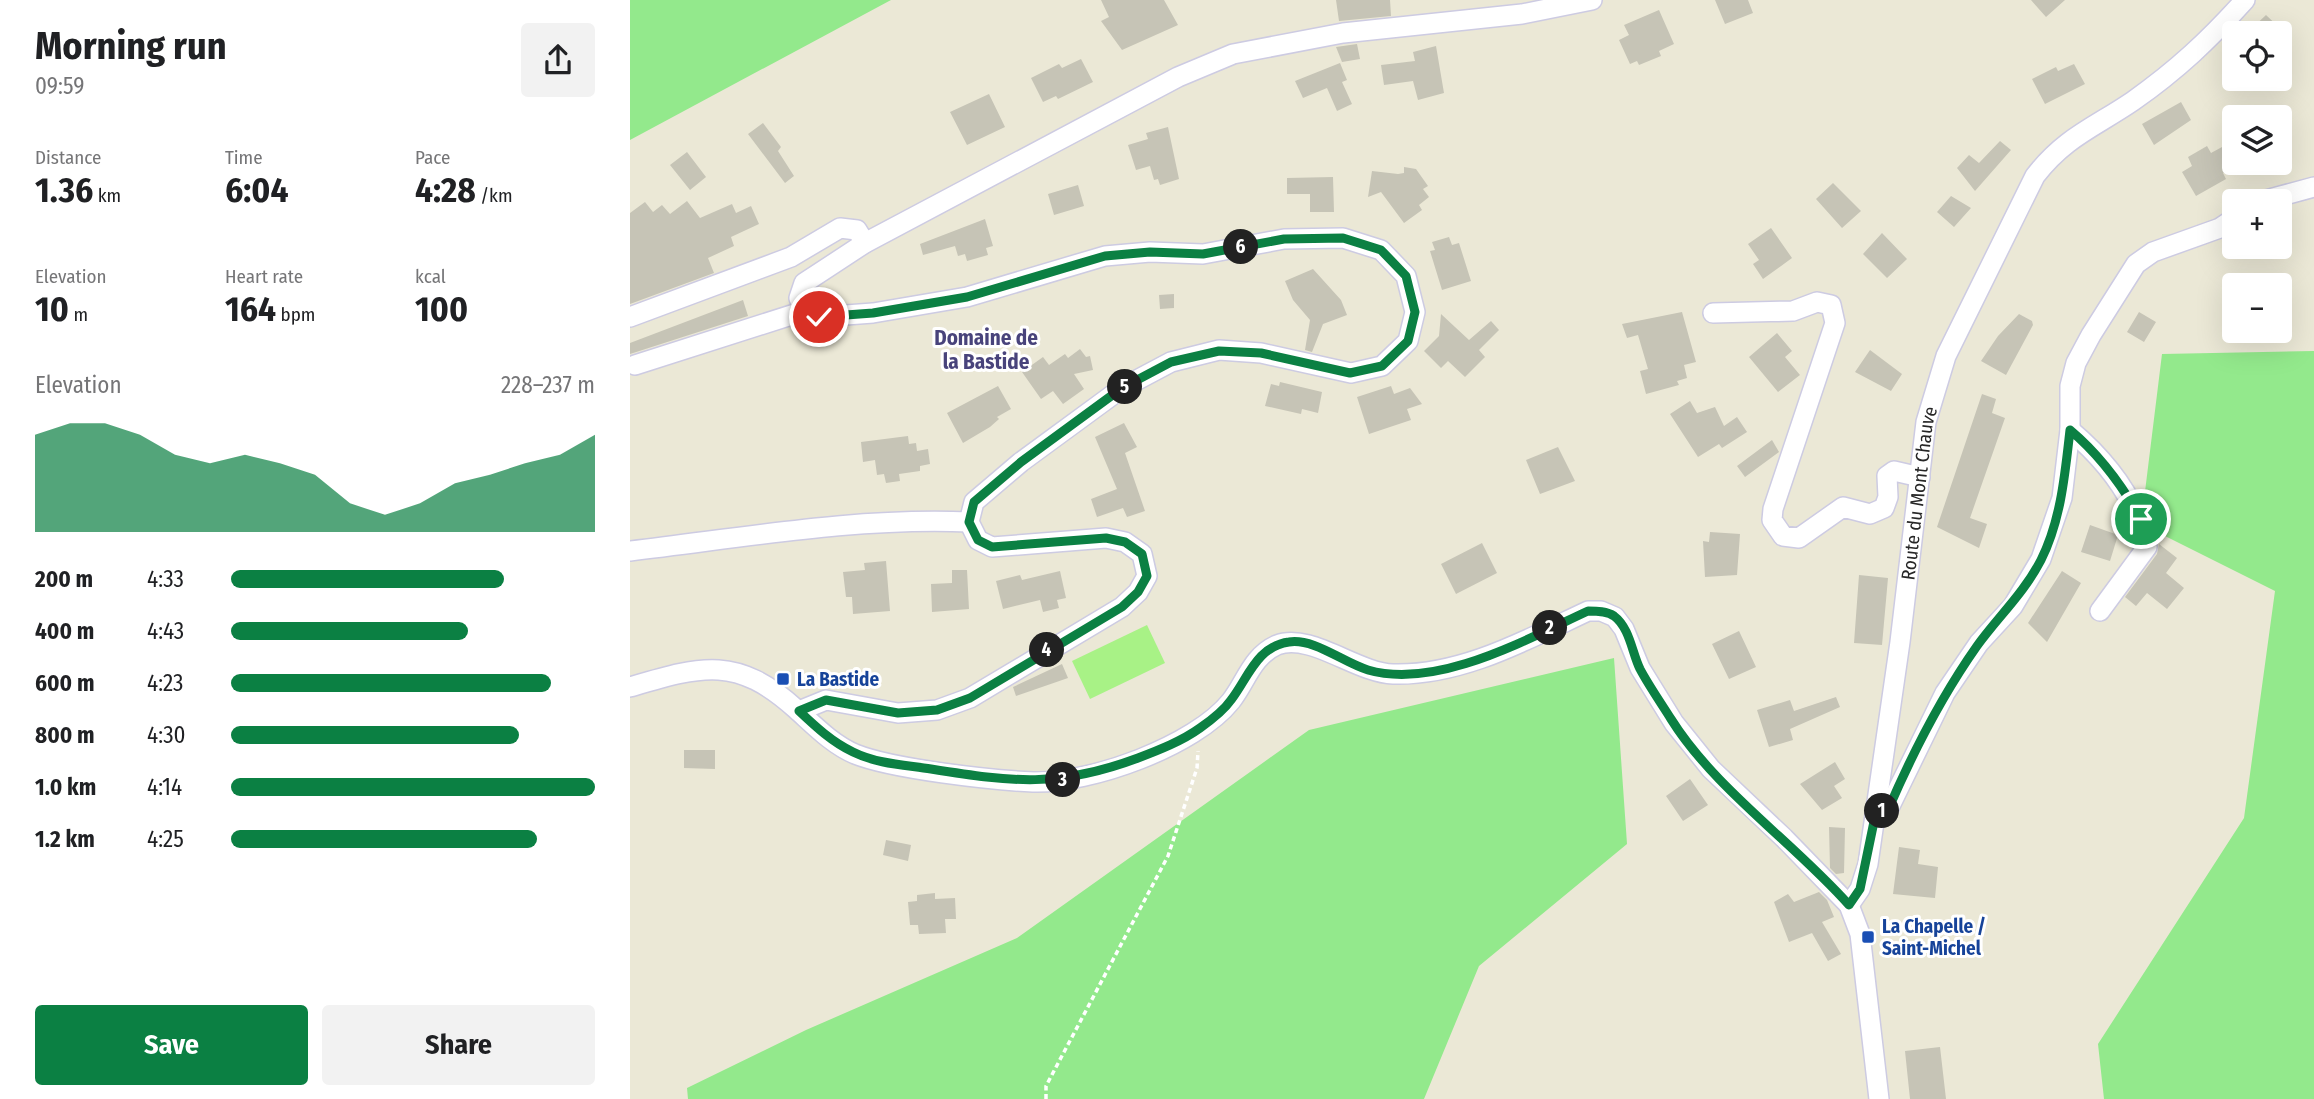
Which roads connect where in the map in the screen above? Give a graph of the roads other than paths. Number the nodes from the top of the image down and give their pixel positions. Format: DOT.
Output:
graph roads {
  1 [pos="1592,0"];
  2 [pos="2245,0"];
  3 [pos="2314,187"];
  4 [pos="2292,193"];
  5 [pos="2222,227"];
  6 [pos="865,243"];
  7 [pos="804,311"];
  8 [pos="1713,313"];
  9 [pos="630,317"];
  10 [pos="635,365"];
  11 [pos="2070,430"];
  12 [pos="1920,477"];
  13 [pos="969,522"];
  14 [pos="630,551"];
  15 [pos="2100,611"];
  16 [pos="630,687"];
  17 [pos="799,711"];
  18 [pos="1876,812"];
  19 [pos="1849,905"];
  20 [pos="1879,1099"];
  1 -- 6 [label="street"];
  2 -- 12 [label="street, Route du Mont Chauve"];
  3 -- 4 [label="street"];
  5 -- 11 [label="street"];
  6 -- 7 [label="street"];
  6 -- 9 [label="street"];
  7 -- 10 [label="street"];
  7 -- 13 [label="street"];
  8 -- 12 [label="street"];
  11 -- 15 [label="street"];
  11 -- 18 [label="street"];
  12 -- 18 [label="street, Route du Mont Chauve"];
  13 -- 14 [label="street"];
  13 -- 17 [label="street"];
  16 -- 17 [label="street"];
  17 -- 19 [label="street"];
  18 -- 19 [label="street, Route du Mont Chauve"];
  19 -- 20 [label="street"];
}
